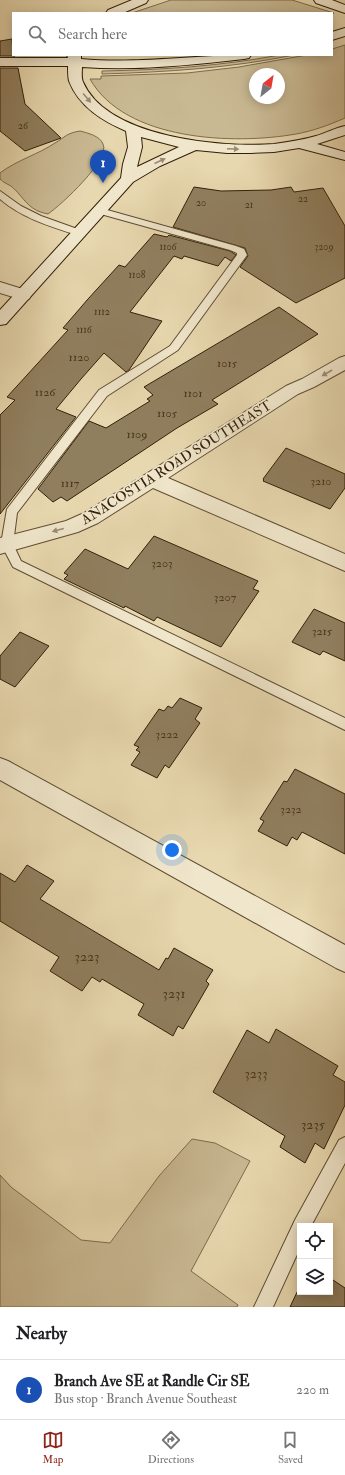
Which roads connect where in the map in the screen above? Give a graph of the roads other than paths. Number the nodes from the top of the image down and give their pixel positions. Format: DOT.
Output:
graph roads {
  1 [pos="139,0"];
  2 [pos="320,0"];
  3 [pos="345,9"];
  4 [pos="114,12"];
  5 [pos="345,28"];
  6 [pos="333,31"];
  7 [pos="345,32"];
  8 [pos="333,36"];
  9 [pos="183,56"];
  10 [pos="237,56"];
  11 [pos="0,62"];
  12 [pos="74,62"];
  13 [pos="0,70"];
  14 [pos="132,129"];
  15 [pos="345,130"];
  16 [pos="298,144"];
  17 [pos="194,145"];
  18 [pos="345,156"];
  19 [pos="128,179"];
  20 [pos="0,194"];
  21 [pos="100,210"];
  22 [pos="80,233"];
  23 [pos="0,287"];
  24 [pos="23,295"];
  25 [pos="0,320"];
  26 [pos="345,362"];
  27 [pos="152,480"];
  28 [pos="3,545"];
  29 [pos="345,563"];
  30 [pos="345,724"];
  31 [pos="0,768"];
  32 [pos="345,959"];
  33 [pos="345,1146"];
  34 [pos="303,1223"];
  35 [pos="297,1236"];
  36 [pos="264,1307"];
  1 -- 4 [label="main road"];
  2 -- 3 [label="main road"];
  5 -- 6 [label="main road"];
  7 -- 8 [label="main road"];
  9 -- 12 [label="main road"];
  10 -- 12 [label="main road"];
  11 -- 12 [label="main road"];
  12 -- 13 [label="main road"];
  12 -- 14 [label="main road, one-way"];
  14 -- 17 [label="main road"];
  14 -- 19 [label="main road"];
  15 -- 16 [label="main road"];
  17 -- 16 [label="main road, one-way"];
  16 -- 18 [label="main road"];
  19 -- 17 [label="main road, one-way"];
  19 -- 21 [label="main road"];
  20 -- 22 [label="lane"];
  21 -- 22 [label="main road"];
  21 -- 28 [label="lane"];
  22 -- 24 [label="main road"];
  23 -- 24 [label="main road"];
  24 -- 25 [label="main road"];
  26 -- 27 [label="main road, ANACOSTIA ROAD SOUTHEAST, one-way"];
  27 -- 28 [label="main road, ANACOSTIA ROAD SOUTHEAST, one-way"];
  27 -- 29 [label="main road"];
  28 -- 30 [label="lane"];
  31 -- 32 [label="main road"];
  33 -- 34 [label="lane"];
  35 -- 36 [label="lane"];
}
